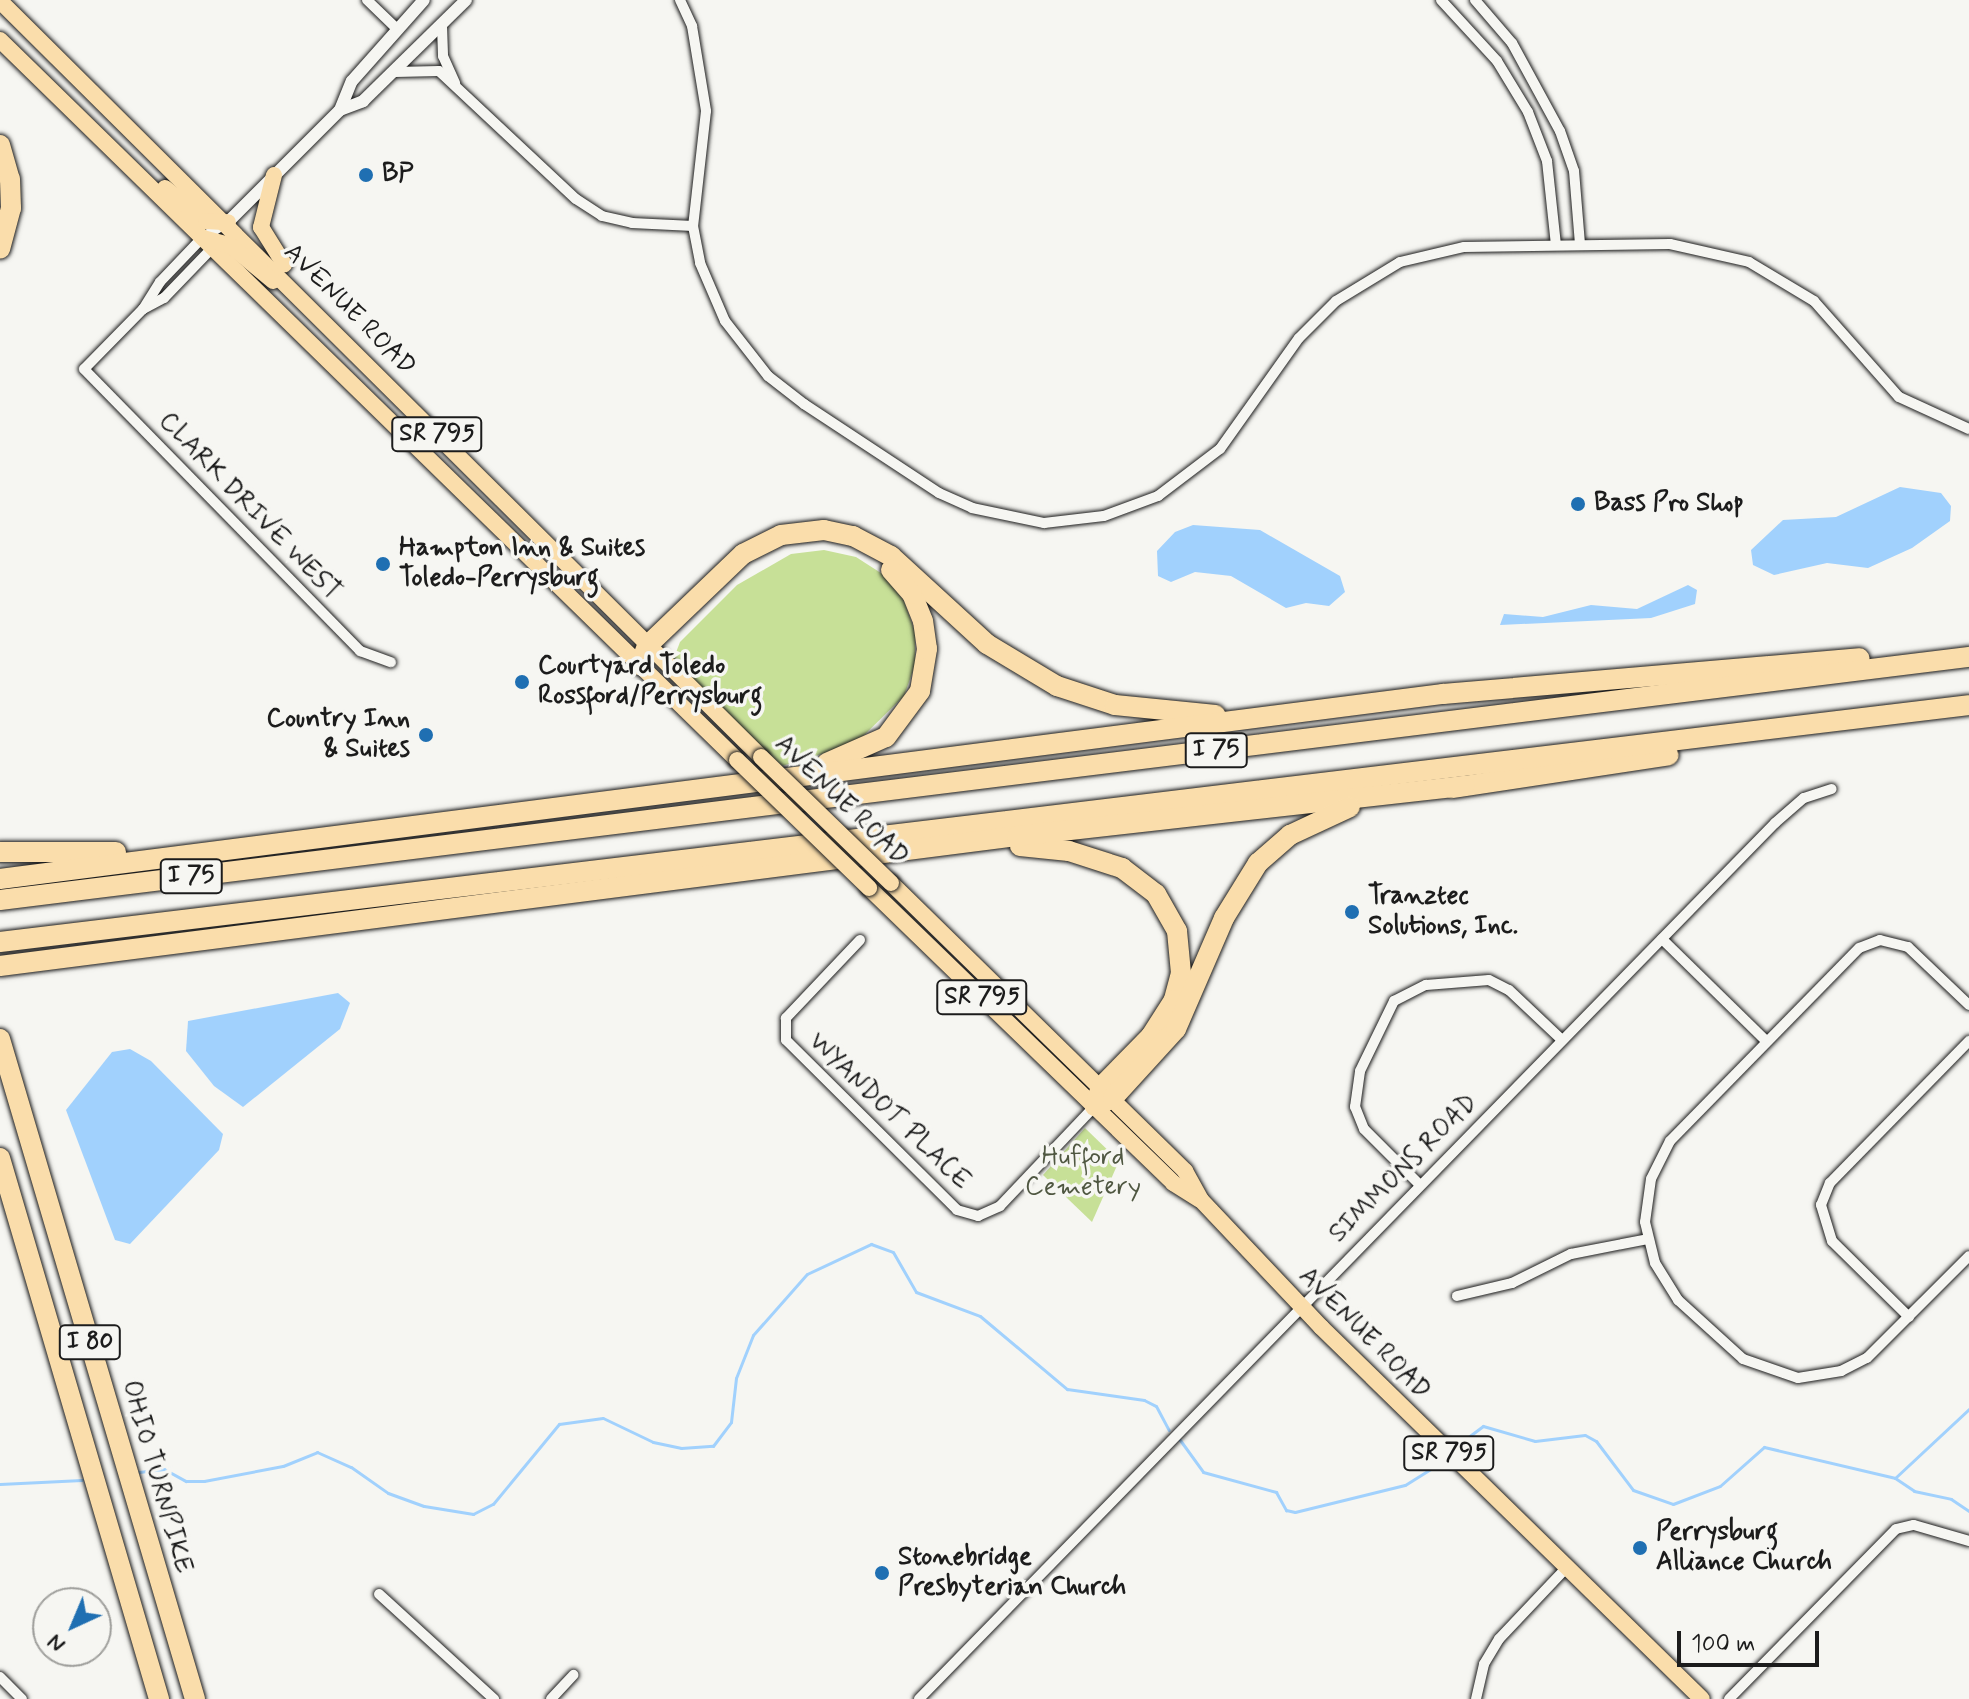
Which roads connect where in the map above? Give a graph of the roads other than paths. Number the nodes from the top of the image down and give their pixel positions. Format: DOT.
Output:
graph roads {
  1 [pos="367,0"];
  2 [pos="424,0"];
  3 [pos="466,0"];
  4 [pos="680,0"];
  5 [pos="1441,0"];
  6 [pos="1475,0"];
  7 [pos="0,1"];
  8 [pos="442,26"];
  9 [pos="397,29"];
  10 [pos="0,40"];
  11 [pos="395,72"];
  12 [pos="456,85"];
  13 [pos="340,110"];
  14 [pos="101,138"];
  15 [pos="0,145"];
  16 [pos="274,175"];
  17 [pos="228,222"];
  18 [pos="693,226"];
  19 [pos="211,242"];
  20 [pos="1580,244"];
  21 [pos="1556,245"];
  22 [pos="0,249"];
  23 [pos="355,348"];
  24 [pos="1969,429"];
  25 [pos="1969,650"];
  26 [pos="648,655"];
  27 [pos="1969,657"];
  28 [pos="391,662"];
  29 [pos="1969,705"];
  30 [pos="1284,716"];
  31 [pos="1864,719"];
  32 [pos="1464,786"];
  33 [pos="713,787"];
  34 [pos="1832,789"];
  35 [pos="964,844"];
  36 [pos="8,853"];
  37 [pos="167,856"];
  38 [pos="0,879"];
  39 [pos="8,899"];
  40 [pos="1662,939"];
  41 [pos="860,940"];
  42 [pos="0,942"];
  43 [pos="0,966"];
  44 [pos="1969,1005"];
  45 [pos="0,1039"];
  46 [pos="1562,1040"];
  47 [pos="1766,1041"];
  48 [pos="1969,1041"];
  49 [pos="1103,1097"];
  50 [pos="0,1158"];
  51 [pos="1420,1185"];
  52 [pos="1648,1239"];
  53 [pos="1969,1256"];
  54 [pos="1457,1296"];
  55 [pos="1301,1306"];
  56 [pos="1909,1317"];
  57 [pos="1969,1541"];
  58 [pos="1567,1567"];
  59 [pos="379,1594"];
  60 [pos="573,1675"];
  61 [pos="0,1677"];
  62 [pos="22,1699"];
  63 [pos="159,1699"];
  64 [pos="195,1699"];
  65 [pos="494,1699"];
  66 [pos="551,1699"];
  67 [pos="919,1699"];
  68 [pos="1476,1699"];
  69 [pos="1702,1699"];
  70 [pos="1729,1699"];
  1 -- 9 [label="street"];
  2 -- 9 [label="street"];
  3 -- 8 [label="street"];
  4 -- 18 [label="street"];
  5 -- 21 [label="street"];
  6 -- 20 [label="street"];
  7 -- 17 [label="main road, AVENUE ROAD / SR 795"];
  8 -- 11 [label="street"];
  8 -- 12 [label="street"];
  9 -- 13 [label="street"];
  10 -- 14 [label="main road, AVENUE ROAD / SR 795"];
  11 -- 12 [label="street"];
  11 -- 13 [label="street"];
  12 -- 18 [label="street"];
  13 -- 16 [label="street"];
  14 -- 17 [label="main road"];
  14 -- 19 [label="main road, AVENUE ROAD / SR 795"];
  15 -- 22 [label="highway"];
  16 -- 17 [label="street"];
  16 -- 23 [label="main road"];
  17 -- 19 [label="street"];
  17 -- 19 [label="street"];
  17 -- 23 [label="main road, AVENUE ROAD / SR 795"];
  18 -- 21 [label="street"];
  19 -- 23 [label="main road"];
  19 -- 26 [label="main road, AVENUE ROAD / SR 795"];
  19 -- 28 [label="street, CLARK DRIVE WEST"];
  20 -- 21 [label="street"];
  20 -- 24 [label="street"];
  23 -- 26 [label="main road, AVENUE ROAD / SR 795"];
  25 -- 30 [label="highway"];
  26 -- 30 [label="highway"];
  26 -- 33 [label="highway"];
  26 -- 49 [label="main road, AVENUE ROAD / SR 795, bridge"];
  26 -- 49 [label="main road, AVENUE ROAD / SR 795, bridge"];
  27 -- 39 [label="highway, I 75"];
  29 -- 31 [label="highway, I 75"];
  30 -- 33 [label="highway"];
  31 -- 32 [label="highway"];
  31 -- 42 [label="highway, I 75"];
  32 -- 35 [label="highway"];
  32 -- 49 [label="highway"];
  33 -- 37 [label="highway"];
  34 -- 40 [label="street, SIMMONS ROAD"];
  35 -- 43 [label="highway"];
  35 -- 49 [label="highway"];
  36 -- 37 [label="highway"];
  37 -- 38 [label="highway"];
  40 -- 46 [label="street, SIMMONS ROAD"];
  40 -- 47 [label="street"];
  41 -- 49 [label="street, WYANDOT PLACE"];
  44 -- 47 [label="street"];
  45 -- 64 [label="highway, OHIO TURNPIKE / I 80"];
  46 -- 51 [label="street, SIMMONS ROAD"];
  46 -- 51 [label="street"];
  47 -- 52 [label="street"];
  48 -- 56 [label="street"];
  49 -- 55 [label="main road, AVENUE ROAD / SR 795"];
  50 -- 63 [label="highway, I 80"];
  51 -- 55 [label="street, SIMMONS ROAD"];
  52 -- 54 [label="street"];
  52 -- 56 [label="street"];
  53 -- 56 [label="street"];
  55 -- 58 [label="main road, AVENUE ROAD / SR 795"];
  55 -- 67 [label="street, SIMMONS ROAD"];
  57 -- 70 [label="street"];
  58 -- 68 [label="street"];
  58 -- 69 [label="main road, AVENUE ROAD / SR 795"];
  59 -- 65 [label="street"];
  60 -- 66 [label="street"];
  61 -- 62 [label="street"];
}
